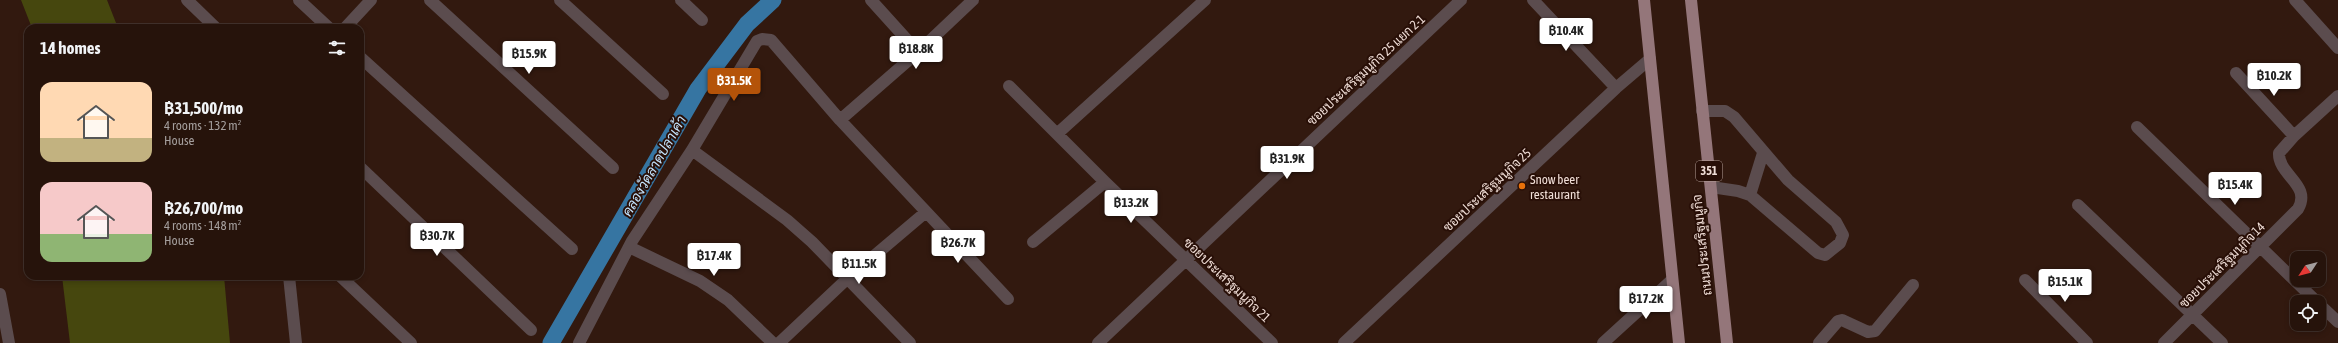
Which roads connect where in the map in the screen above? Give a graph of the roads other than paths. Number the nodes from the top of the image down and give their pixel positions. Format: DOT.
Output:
graph roads {
  1 [pos="187,0"];
  2 [pos="299,0"];
  3 [pos="371,0"];
  4 [pos="430,0"];
  5 [pos="560,0"];
  6 [pos="681,0"];
  7 [pos="871,0"];
  8 [pos="973,0"];
  9 [pos="1205,0"];
  10 [pos="1461,0"];
  11 [pos="1533,0"];
  12 [pos="1644,0"];
  13 [pos="1691,0"];
  14 [pos="2295,0"];
  15 [pos="702,20"];
  16 [pos="212,24"];
  17 [pos="324,24"];
  18 [pos="349,24"];
  19 [pos="2338,48"];
  20 [pos="918,52"];
  21 [pos="1650,59"];
  22 [pos="364,61"];
  23 [pos="2236,73"];
  24 [pos="1009,86"];
  25 [pos="1616,88"];
  26 [pos="663,94"];
  27 [pos="2338,96"];
  28 [pos="1702,111"];
  29 [pos="840,120"];
  30 [pos="2137,127"];
  31 [pos="1058,133"];
  32 [pos="2294,136"];
  33 [pos="692,150"];
  34 [pos="1763,153"];
  35 [pos="613,168"];
  36 [pos="364,171"];
  37 [pos="1105,182"];
  38 [pos="1710,187"];
  39 [pos="1750,195"];
  40 [pos="2078,205"];
  41 [pos="926,212"];
  42 [pos="1033,242"];
  43 [pos="629,247"];
  44 [pos="2260,247"];
  45 [pos="572,249"];
  46 [pos="1185,260"];
  47 [pos="848,278"];
  48 [pos="289,280"];
  49 [pos="344,280"];
  50 [pos="1672,280"];
  51 [pos="2025,280"];
  52 [pos="1913,285"];
  53 [pos="0,294"];
  54 [pos="2310,295"];
  55 [pos="1008,299"];
  56 [pos="2326,311"];
  57 [pos="2192,314"];
  58 [pos="2338,322"];
  59 [pos="531,330"];
  60 [pos="9,343"];
  61 [pos="296,343"];
  62 [pos="411,343"];
  63 [pos="579,343"];
  64 [pos="773,343"];
  65 [pos="779,343"];
  66 [pos="910,343"];
  67 [pos="1098,343"];
  68 [pos="1272,343"];
  69 [pos="1344,343"];
  70 [pos="1603,343"];
  71 [pos="1679,343"];
  72 [pos="1727,343"];
  73 [pos="1819,343"];
  74 [pos="2087,343"];
  75 [pos="2164,343"];
  76 [pos="2222,343"];
  1 -- 16 [label="street"];
  2 -- 17 [label="street"];
  3 -- 18 [label="street"];
  4 -- 35 [label="street"];
  5 -- 26 [label="street"];
  6 -- 15 [label="street"];
  7 -- 20 [label="street"];
  8 -- 20 [label="street"];
  9 -- 31 [label="street"];
  10 -- 46 [label="street, ซอยประเสริฐมนูกิจ 25 แยก 2-1"];
  11 -- 25 [label="street"];
  12 -- 21 [label="main road"];
  13 -- 28 [label="main road, ถนนประเสริฐมนูกิจ / 351"];
  14 -- 19 [label="street"];
  20 -- 29 [label="street"];
  21 -- 25 [label="street, ซอยประเสริฐมนูกิจ 25"];
  21 -- 50 [label="main road"];
  22 -- 45 [label="street"];
  23 -- 32 [label="street"];
  24 -- 31 [label="street, ซอยประเสริฐมนูกิจ 21"];
  25 -- 69 [label="street, ซอยประเสริฐมนูกิจ 25"];
  27 -- 32 [label="street, ซอยประเสริฐมนูกิจ 14"];
  28 -- 34 [label="street"];
  28 -- 38 [label="main road, ถนนประเสริฐมนูกิจ / 351"];
  29 -- 33 [label="street"];
  29 -- 41 [label="street"];
  30 -- 44 [label="street"];
  31 -- 37 [label="street, ซอยประเสริฐมนูกิจ 21"];
  32 -- 44 [label="street, ซอยประเสริฐมนูกิจ 14"];
  33 -- 43 [label="street"];
  33 -- 47 [label="street"];
  34 -- 39 [label="street"];
  34 -- 39 [label="street"];
  36 -- 59 [label="street"];
  37 -- 42 [label="street"];
  37 -- 46 [label="street, ซอยประเสริฐมนูกิจ 21"];
  38 -- 39 [label="street"];
  38 -- 72 [label="main road, ถนนประเสริฐมนูกิจ / 351"];
  40 -- 57 [label="street"];
  41 -- 47 [label="street"];
  41 -- 55 [label="street"];
  43 -- 63 [label="street"];
  43 -- 64 [label="street"];
  44 -- 54 [label="street"];
  44 -- 57 [label="street, ซอยประเสริฐมนูกิจ 14"];
  46 -- 67 [label="street, ซอยประเสริฐมนูกิจ 25 แยก 2-1"];
  46 -- 68 [label="street, ซอยประเสริฐมนูกิจ 21"];
  47 -- 65 [label="street"];
  47 -- 66 [label="street"];
  48 -- 61 [label="street"];
  49 -- 62 [label="street"];
  50 -- 70 [label="street"];
  50 -- 71 [label="main road"];
  51 -- 74 [label="street"];
  52 -- 73 [label="street"];
  53 -- 60 [label="street"];
  56 -- 58 [label="street"];
  57 -- 75 [label="street, ซอยประเสริฐมนูกิจ 14"];
  57 -- 76 [label="street"];
}
